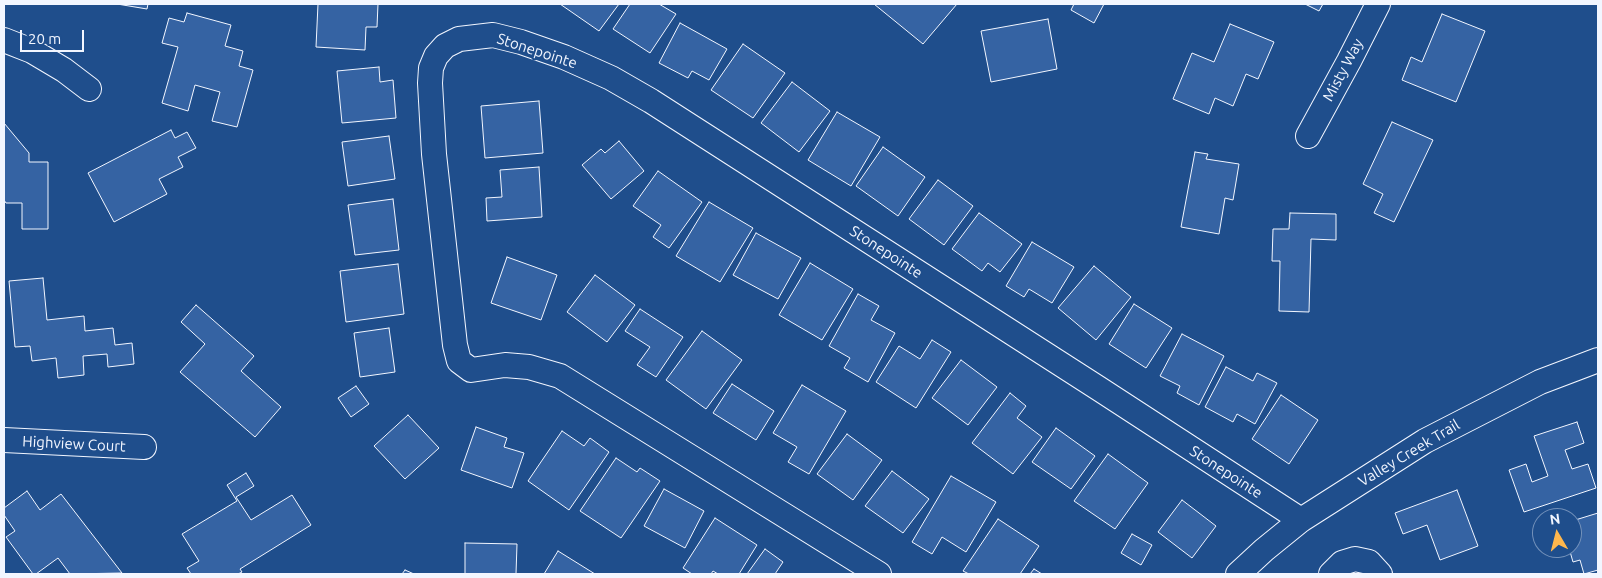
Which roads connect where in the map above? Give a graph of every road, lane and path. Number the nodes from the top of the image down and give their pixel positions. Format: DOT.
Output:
graph roads {
  1 [pos="1378,4"];
  2 [pos="4,40"];
  3 [pos="89,89"];
  4 [pos="1308,136"];
  5 [pos="1598,360"];
  6 [pos="4,440"];
  7 [pos="144,447"];
  8 [pos="1301,520"];
  9 [pos="879,574"];
  10 [pos="1238,574"];
  11 [pos="1332,574"];
  12 [pos="1380,574"];
  1 -- 4 [label="street, Misty Way"];
  2 -- 3 [label="street"];
  5 -- 8 [label="street, Valley Creek Trail"];
  6 -- 7 [label="street, Highview Court"];
  8 -- 9 [label="street, Stonepointe"];
  8 -- 10 [label="street, Valley Creek Trail"];
  11 -- 12 [label="street"];
}
